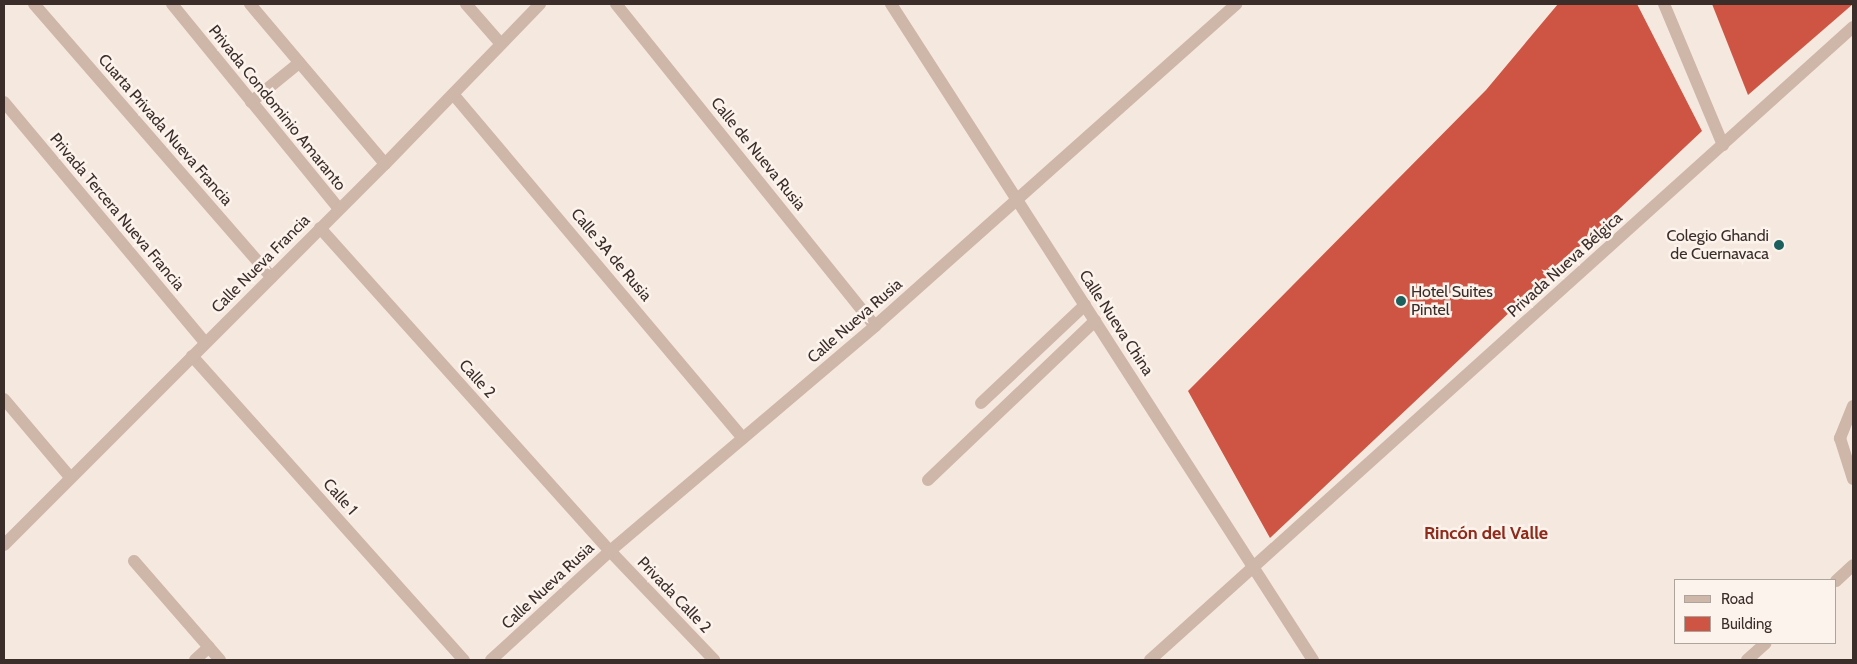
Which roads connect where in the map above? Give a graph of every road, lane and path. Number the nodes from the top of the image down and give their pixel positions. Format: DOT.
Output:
graph roads {
  1 [pos="34,4"];
  2 [pos="172,4"];
  3 [pos="250,4"];
  4 [pos="466,4"];
  5 [pos="540,4"];
  6 [pos="616,4"];
  7 [pos="891,4"];
  8 [pos="1238,4"];
  9 [pos="1664,4"];
  10 [pos="1853,27"];
  11 [pos="501,44"];
  12 [pos="300,63"];
  13 [pos="453,94"];
  14 [pos="4,102"];
  15 [pos="251,102"];
  16 [pos="1723,145"];
  17 [pos="385,164"];
  18 [pos="1016,198"];
  19 [pos="339,209"];
  20 [pos="320,228"];
  21 [pos="271,277"];
  22 [pos="1084,305"];
  23 [pos="1095,321"];
  24 [pos="875,326"];
  25 [pos="205,342"];
  26 [pos="192,356"];
  27 [pos="4,399"];
  28 [pos="981,404"];
  29 [pos="1853,406"];
  30 [pos="743,438"];
  31 [pos="70,477"];
  32 [pos="1853,479"];
  33 [pos="928,480"];
  34 [pos="4,545"];
  35 [pos="610,551"];
  36 [pos="134,561"];
  37 [pos="1853,565"];
  38 [pos="1253,567"];
  39 [pos="1837,579"];
  40 [pos="1765,644"];
  41 [pos="208,647"];
  42 [pos="195,660"];
  43 [pos="220,660"];
  44 [pos="464,660"];
  45 [pos="491,660"];
  46 [pos="714,660"];
  47 [pos="1150,660"];
  48 [pos="1313,660"];
  49 [pos="1747,660"];
  1 -- 21 [label="street, Cuarta Privada Nueva Francia"];
  2 -- 15 [label="street, Privada Condominio Amaranto"];
  3 -- 12 [label="street"];
  4 -- 11 [label="street"];
  5 -- 11 [label="street, Calle Nueva Francia"];
  6 -- 24 [label="street, Calle de Nueva Rusia"];
  7 -- 18 [label="street, Calle Nueva China"];
  8 -- 18 [label="street, Calle Nueva Rusia"];
  9 -- 16 [label="street"];
  10 -- 16 [label="street, Privada Nueva Bélgica"];
  11 -- 13 [label="street, Calle Nueva Francia"];
  12 -- 15 [label="street"];
  12 -- 17 [label="street"];
  13 -- 17 [label="street, Calle Nueva Francia"];
  13 -- 30 [label="street, Calle 3A de Rusia"];
  14 -- 25 [label="street, Privada Tercera Nueva Francia"];
  15 -- 19 [label="street, Privada Condominio Amaranto"];
  16 -- 38 [label="street, Privada Nueva Bélgica"];
  17 -- 19 [label="street, Calle Nueva Francia"];
  18 -- 22 [label="street, Calle Nueva China"];
  18 -- 24 [label="street, Calle Nueva Rusia"];
  19 -- 20 [label="street, Calle Nueva Francia"];
  20 -- 21 [label="street, Calle Nueva Francia"];
  20 -- 35 [label="street, Calle 2"];
  21 -- 25 [label="street, Calle Nueva Francia"];
  22 -- 23 [label="street, Calle Nueva China"];
  22 -- 28 [label="street"];
  23 -- 33 [label="street"];
  23 -- 38 [label="street, Calle Nueva China"];
  24 -- 30 [label="street, Calle Nueva Rusia"];
  25 -- 26 [label="street, Calle Nueva Francia"];
  26 -- 31 [label="street, Calle Nueva Francia"];
  26 -- 44 [label="street, Calle 1"];
  27 -- 31 [label="street"];
  29 -- 32 [label="street"];
  30 -- 35 [label="street, Calle Nueva Rusia"];
  31 -- 34 [label="street, Calle Nueva Francia"];
  35 -- 45 [label="street, Calle Nueva Rusia"];
  35 -- 46 [label="street, Privada Calle 2"];
  36 -- 41 [label="street"];
  37 -- 39 [label="street"];
  38 -- 47 [label="street, Privada Nueva Bélgica"];
  38 -- 48 [label="street, Calle Nueva China"];
  40 -- 49 [label="street"];
  41 -- 42 [label="street"];
  41 -- 43 [label="street"];
}
